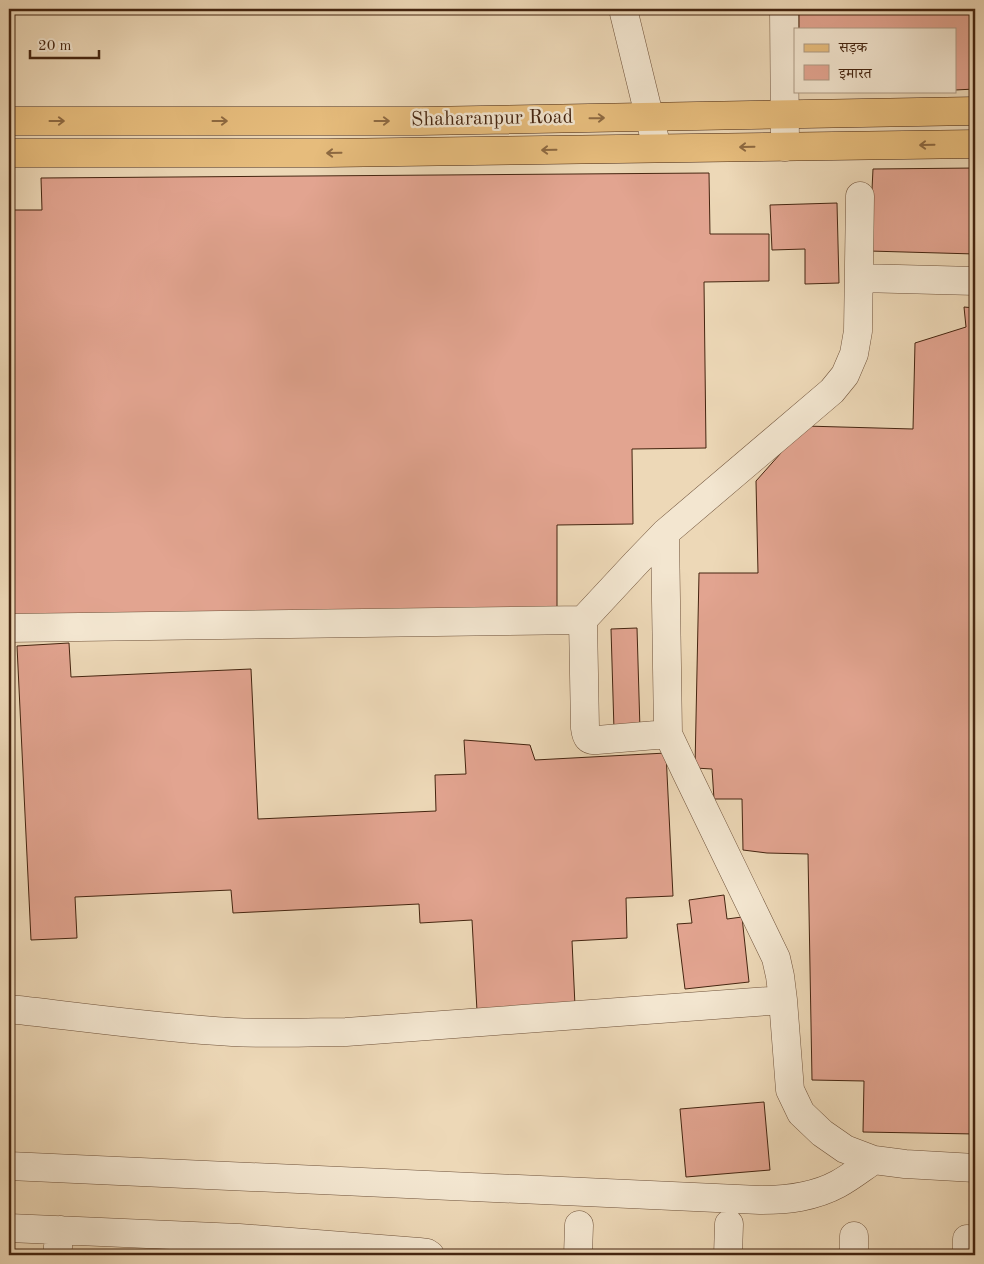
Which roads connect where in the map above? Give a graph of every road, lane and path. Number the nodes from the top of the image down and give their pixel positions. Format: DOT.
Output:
graph roads {
  1 [pos="623,9"];
  2 [pos="784,9"];
  3 [pos="975,111"];
  4 [pos="785,114"];
  5 [pos="649,117"];
  6 [pos="9,121"];
  7 [pos="975,144"];
  8 [pos="785,147"];
  9 [pos="657,148"];
  10 [pos="9,152"];
  11 [pos="860,196"];
  12 [pos="860,278"];
  13 [pos="975,281"];
  14 [pos="665,533"];
  15 [pos="584,620"];
  16 [pos="9,628"];
  17 [pos="668,734"];
  18 [pos="783,1000"];
  19 [pos="9,1009"];
  20 [pos="874,1160"];
  21 [pos="9,1166"];
  22 [pos="975,1168"];
  23 [pos="729,1224"];
  24 [pos="579,1225"];
  25 [pos="9,1228"];
  26 [pos="59,1243"];
  27 [pos="238,1247"];
  28 [pos="430,1255"];
  29 [pos="578,1255"];
  30 [pos="728,1255"];
  1 -- 5 [label="street"];
  2 -- 4 [label="street"];
  3 -- 4 [label="main road, Shaharanpur Road"];
  4 -- 5 [label="main road, Shaharanpur Road"];
  4 -- 8 [label="street"];
  6 -- 5 [label="main road, Shaharanpur Road, one-way"];
  5 -- 9 [label="street"];
  7 -- 8 [label="main road, Shaharanpur Road, one-way"];
  8 -- 9 [label="main road, Shaharanpur Road, one-way"];
  9 -- 10 [label="main road, Shaharanpur Road, one-way"];
  11 -- 12 [label="street"];
  12 -- 13 [label="street"];
  12 -- 14 [label="street"];
  14 -- 15 [label="street"];
  14 -- 17 [label="street"];
  15 -- 16 [label="street"];
  15 -- 17 [label="street"];
  17 -- 18 [label="street"];
  18 -- 19 [label="street"];
  18 -- 20 [label="street"];
  20 -- 21 [label="street"];
  20 -- 22 [label="street"];
  23 -- 30 [label="street"];
  24 -- 29 [label="street"];
  25 -- 26 [label="street"];
  26 -- 27 [label="street"];
  27 -- 28 [label="street"];
}
